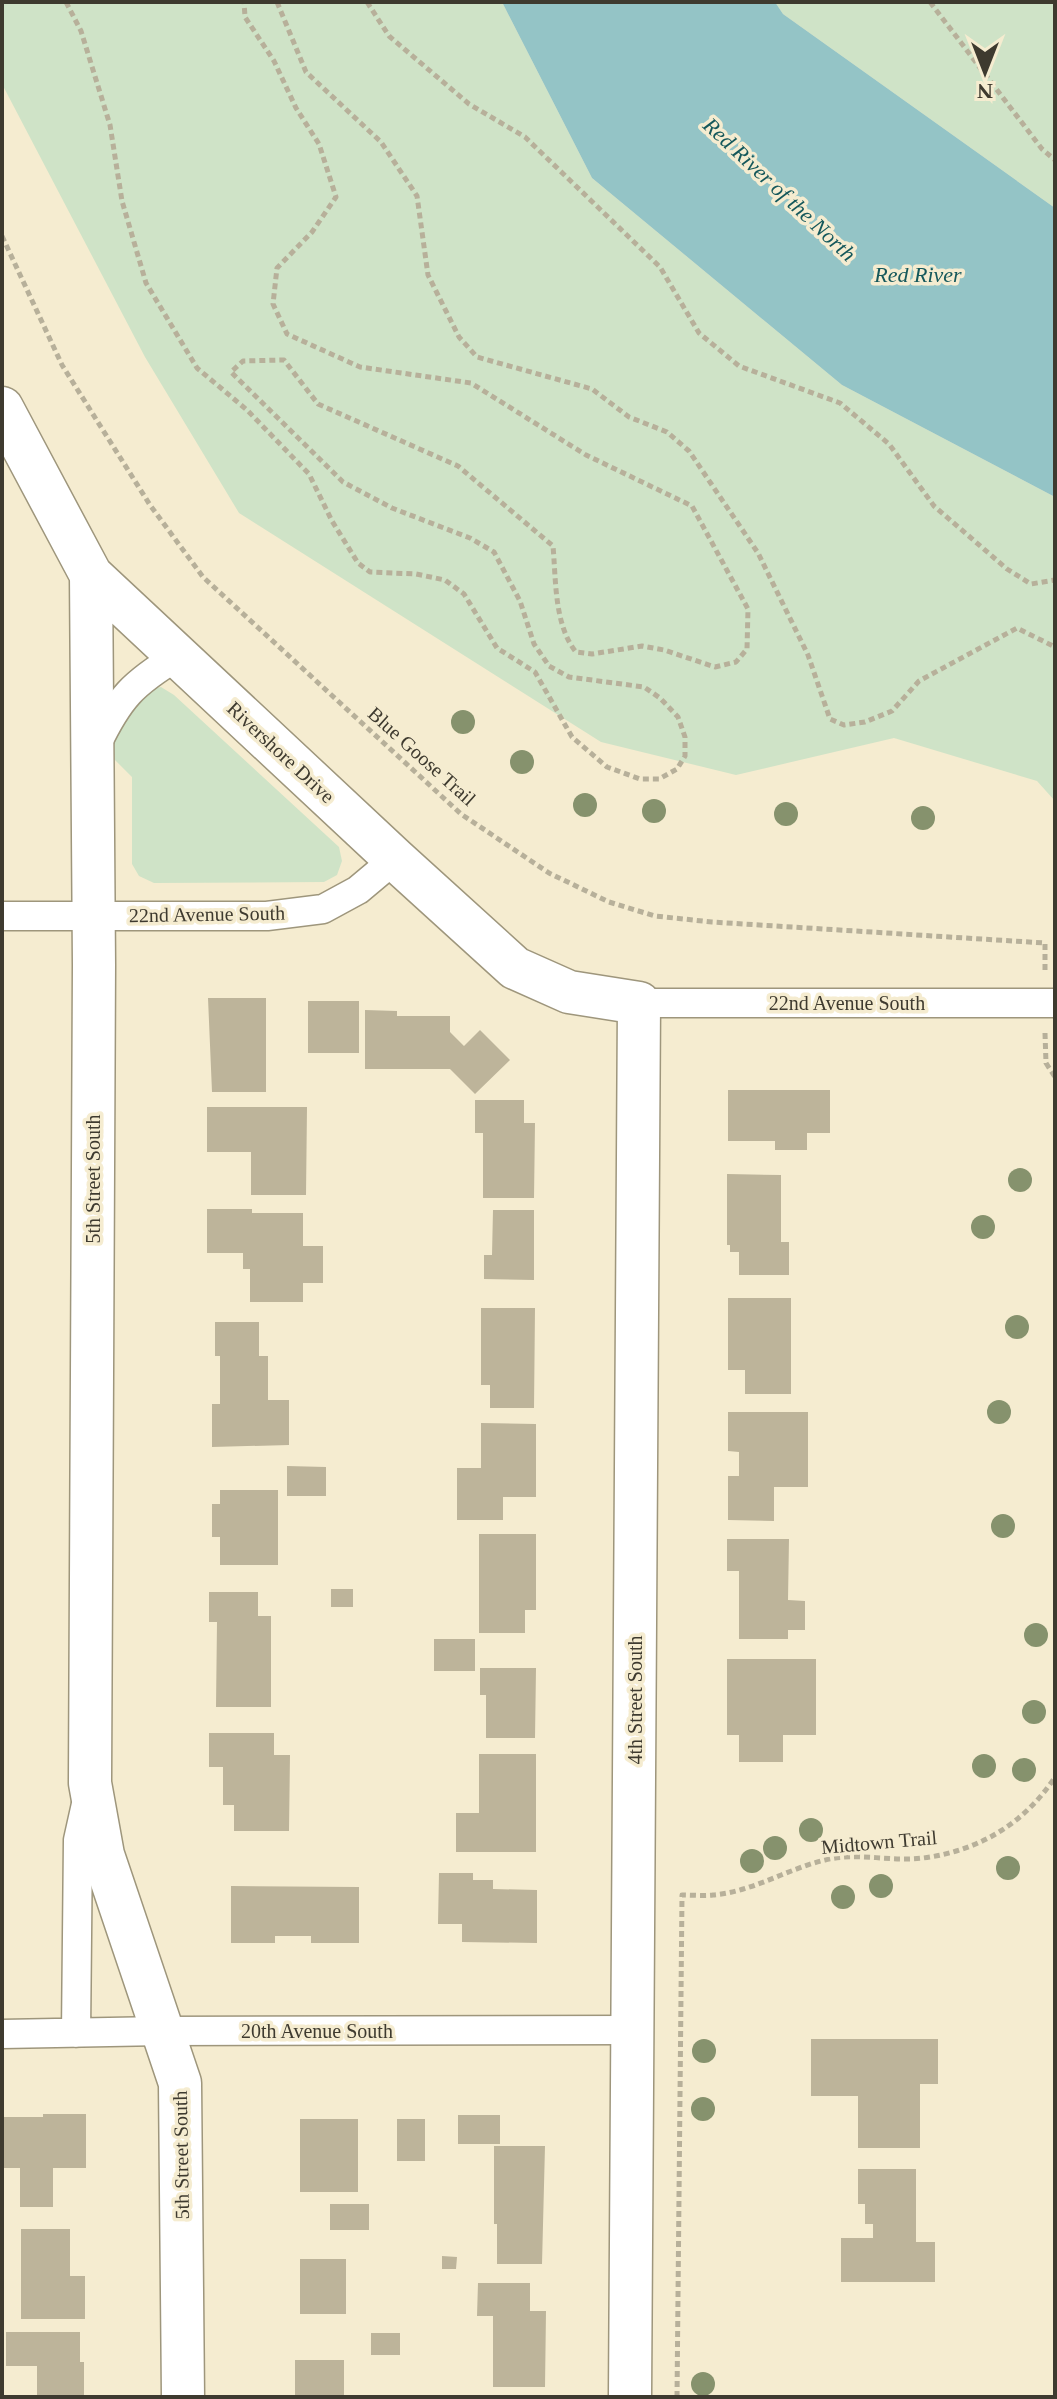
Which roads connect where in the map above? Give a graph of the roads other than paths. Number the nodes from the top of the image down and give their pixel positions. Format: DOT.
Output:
graph roads {
  1 [pos="2,408"];
  2 [pos="91,575"];
  3 [pos="178,656"];
  4 [pos="93,752"];
  5 [pos="395,859"];
  6 [pos="2,916"];
  7 [pos="94,916"];
  8 [pos="639,1003"];
  9 [pos="1055,1003"];
  10 [pos="90,1783"];
  11 [pos="633,2030"];
  12 [pos="163,2031"];
  13 [pos="76,2033"];
  14 [pos="2,2034"];
  15 [pos="183,2397"];
  16 [pos="630,2397"];
  1 -- 2 [label="street, Rivershore Drive"];
  2 -- 3 [label="street, Rivershore Drive"];
  2 -- 4 [label="street, 5th Street South"];
  3 -- 4 [label="street"];
  3 -- 5 [label="street, Rivershore Drive"];
  4 -- 7 [label="street, 5th Street South"];
  5 -- 7 [label="street, 22nd Avenue South"];
  5 -- 8 [label="street, Rivershore Drive"];
  6 -- 7 [label="street, 22nd Avenue South"];
  7 -- 10 [label="street, 5th Street South"];
  8 -- 9 [label="street, 22nd Avenue South"];
  8 -- 11 [label="street, 4th Street South"];
  10 -- 12 [label="street, 5th Street South"];
  10 -- 13 [label="street, 5th Street South"];
  11 -- 12 [label="street, 20th Avenue South"];
  11 -- 16 [label="street, 4th Street South"];
  12 -- 13 [label="street, 20th Avenue South"];
  12 -- 15 [label="street, 5th Street South"];
  13 -- 14 [label="street, 20th Avenue South"];
}
